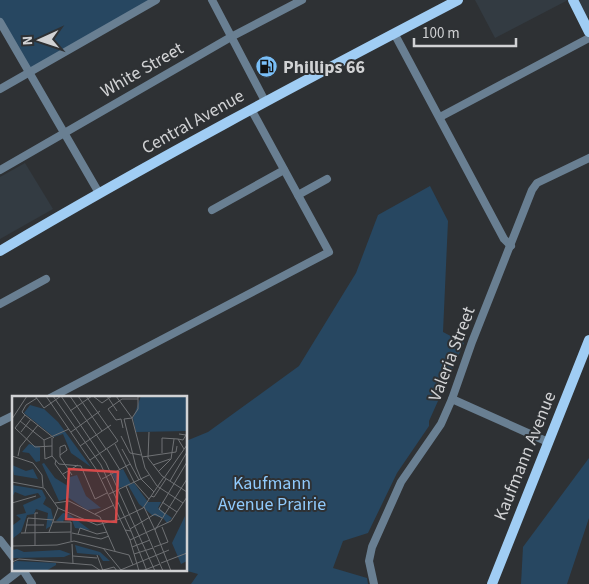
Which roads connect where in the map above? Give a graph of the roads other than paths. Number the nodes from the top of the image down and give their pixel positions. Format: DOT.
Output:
graph roads {
  1 [pos="156,0"];
  2 [pos="212,0"];
  3 [pos="302,0"];
  4 [pos="458,0"];
  5 [pos="573,0"];
  6 [pos="585,14"];
  7 [pos="0,22"];
  8 [pos="589,32"];
  9 [pos="394,33"];
  10 [pos="231,37"];
  11 [pos="589,38"];
  12 [pos="29,72"];
  13 [pos="0,90"];
  14 [pos="265,101"];
  15 [pos="250,109"];
  16 [pos="440,117"];
  17 [pos="64,133"];
  18 [pos="589,158"];
  19 [pos="0,170"];
  20 [pos="284,170"];
  21 [pos="327,179"];
  22 [pos="98,193"];
  23 [pos="298,195"];
  24 [pos="212,210"];
  25 [pos="511,246"];
  26 [pos="0,252"];
  27 [pos="46,279"];
  28 [pos="0,304"];
  29 [pos="589,340"];
  30 [pos="54,396"];
  31 [pos="452,399"];
  32 [pos="12,416"];
  33 [pos="0,422"];
  34 [pos="548,442"];
  35 [pos="0,540"];
  36 [pos="12,555"];
  37 [pos="18,572"];
  38 [pos="23,572"];
  39 [pos="2,584"];
  40 [pos="32,584"];
  41 [pos="374,584"];
  42 [pos="492,584"];
  1 -- 12 [label="street"];
  2 -- 10 [label="street"];
  3 -- 10 [label="street, White Street"];
  4 -- 9 [label="main road, Central Avenue"];
  5 -- 6 [label="main road"];
  6 -- 8 [label="main road"];
  7 -- 12 [label="street"];
  9 -- 14 [label="main road, Central Avenue"];
  9 -- 16 [label="street"];
  10 -- 14 [label="street"];
  10 -- 17 [label="street, White Street"];
  11 -- 16 [label="street"];
  12 -- 13 [label="street"];
  12 -- 17 [label="street"];
  14 -- 15 [label="main road, Central Avenue"];
  15 -- 20 [label="street"];
  15 -- 22 [label="main road, Central Avenue"];
  16 -- 25 [label="street"];
  17 -- 19 [label="street, White Street"];
  17 -- 22 [label="street"];
  18 -- 25 [label="street, Valeria Street"];
  20 -- 23 [label="street"];
  20 -- 24 [label="street"];
  21 -- 23 [label="street"];
  22 -- 26 [label="main road, Central Avenue"];
  23 -- 30 [label="street"];
  25 -- 31 [label="street, Valeria Street"];
  27 -- 28 [label="street"];
  29 -- 34 [label="main road, Kaufmann Avenue"];
  31 -- 34 [label="street"];
  31 -- 41 [label="street, Valeria Street"];
  32 -- 33 [label="street"];
  34 -- 42 [label="main road, Kaufmann Avenue"];
  35 -- 36 [label="street"];
  37 -- 39 [label="street"];
  38 -- 40 [label="street"];
}
